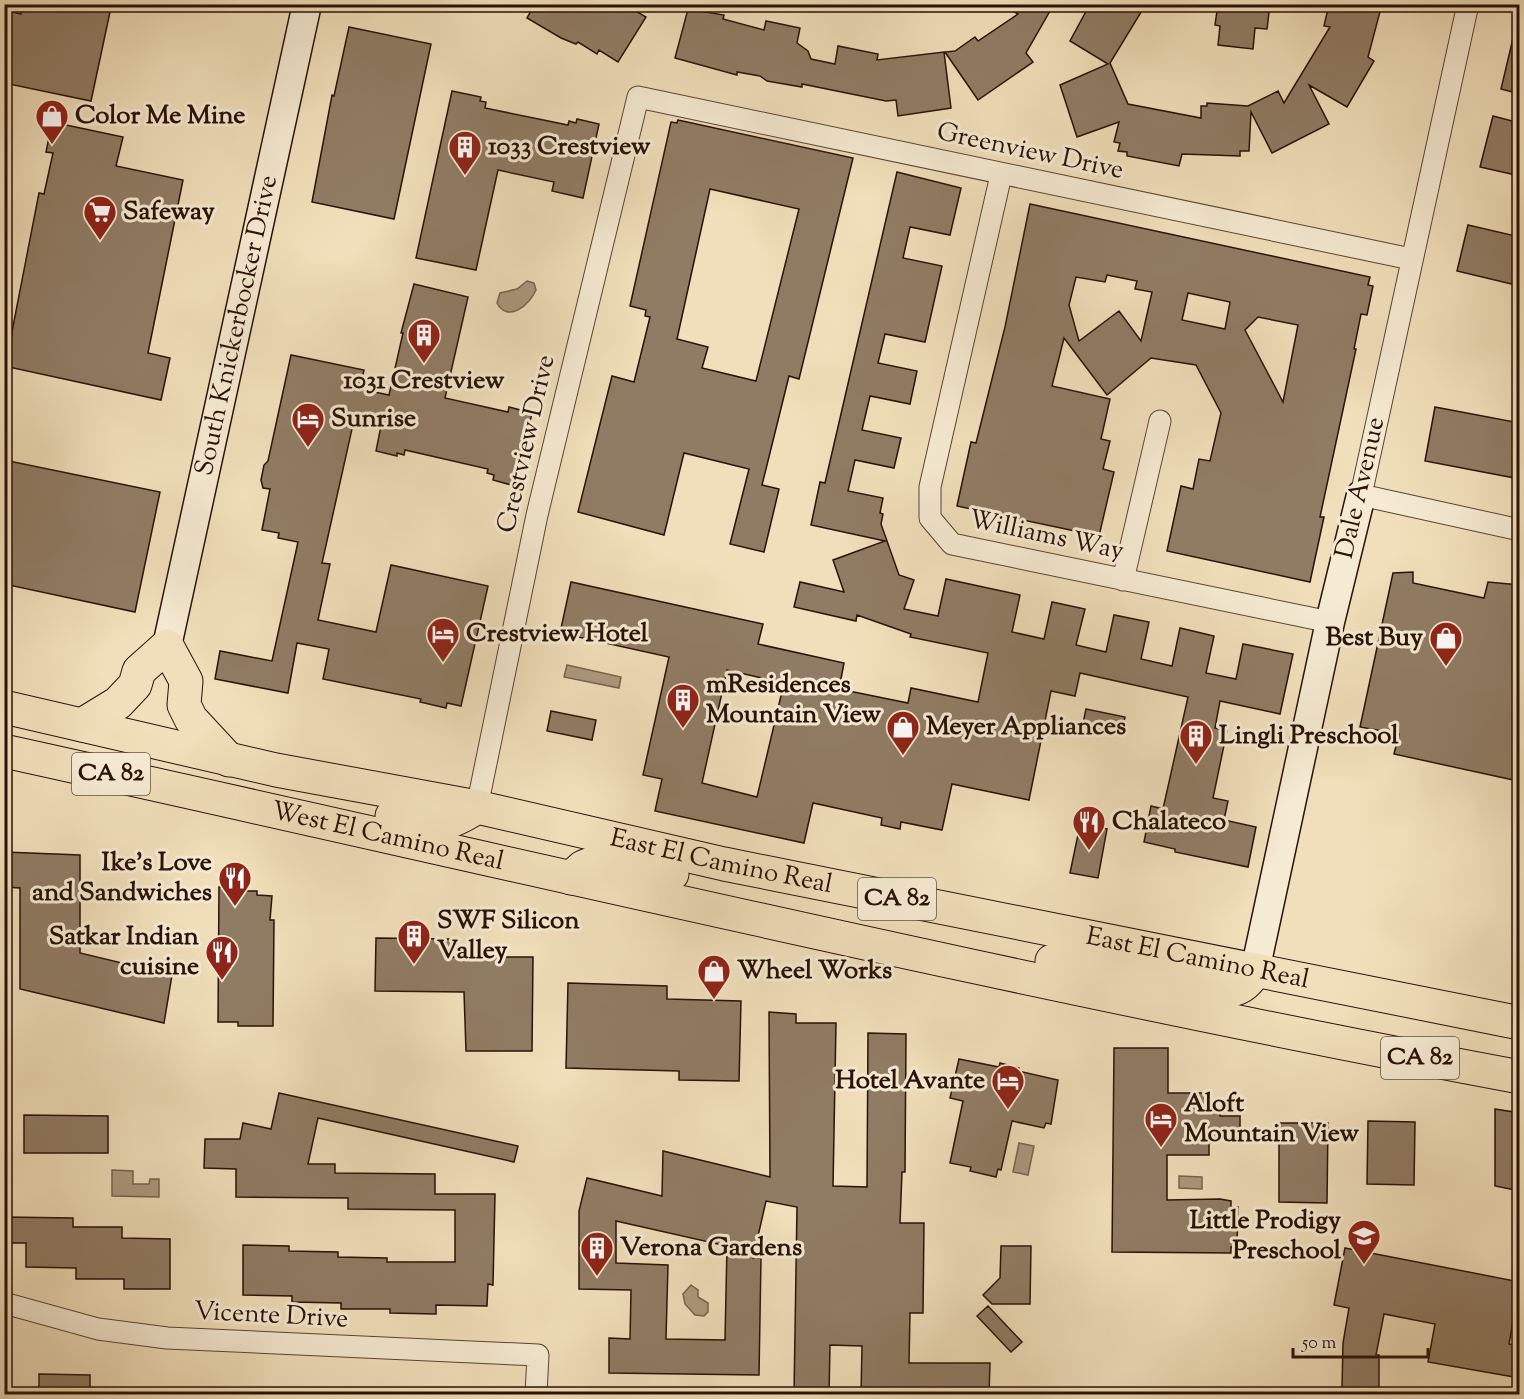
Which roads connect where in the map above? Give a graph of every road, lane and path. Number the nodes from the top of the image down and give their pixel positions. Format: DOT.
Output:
graph roads {
  1 [pos="307,4"];
  2 [pos="1468,4"];
  3 [pos="638,97"];
  4 [pos="1001,175"];
  5 [pos="1411,259"];
  6 [pos="1160,421"];
  7 [pos="1361,495"];
  8 [pos="1520,530"];
  9 [pos="1123,580"];
  10 [pos="1330,622"];
  11 [pos="167,646"];
  12 [pos="4,707"];
  13 [pos="82,725"];
  14 [pos="4,751"];
  15 [pos="229,760"];
  16 [pos="276,770"];
  17 [pos="218,799"];
  18 [pos="477,807"];
  19 [pos="724,864"];
  20 [pos="571,878"];
  21 [pos="771,923"];
  22 [pos="952,962"];
  23 [pos="1255,971"];
  24 [pos="1520,1023"];
  25 [pos="1520,1077"];
  26 [pos="4,1303"];
  27 [pos="536,1395"];
  1 -- 11 [label="street, South Knickerbocker Drive"];
  2 -- 5 [label="street, Dale Avenue"];
  3 -- 4 [label="street, Greenview Drive"];
  3 -- 18 [label="street, Crestview Drive"];
  4 -- 5 [label="street, Greenview Drive"];
  4 -- 9 [label="street, Williams Way"];
  5 -- 7 [label="street, Dale Avenue"];
  6 -- 9 [label="street"];
  7 -- 8 [label="street"];
  7 -- 10 [label="street, Dale Avenue"];
  9 -- 10 [label="street, Williams Way"];
  10 -- 23 [label="street, Dale Avenue"];
  11 -- 13 [label="main road"];
  11 -- 15 [label="main road"];
  12 -- 13 [label="main road, West El Camino Real / CA 82"];
  13 -- 15 [label="main road, West El Camino Real / CA 82"];
  14 -- 17 [label="main road, West El Camino Real / CA 82"];
  15 -- 16 [label="main road, West El Camino Real / CA 82"];
  16 -- 18 [label="main road, East El Camino Real / CA 82"];
  17 -- 18 [label="main road"];
  17 -- 20 [label="main road, West El Camino Real / CA 82"];
  18 -- 19 [label="main road, East El Camino Real / CA 82"];
  19 -- 20 [label="main road"];
  19 -- 23 [label="main road, East El Camino Real / CA 82"];
  20 -- 21 [label="main road, West El Camino Real / CA 82"];
  21 -- 22 [label="main road, East El Camino Real / CA 82"];
  22 -- 23 [label="main road"];
  22 -- 25 [label="main road, East El Camino Real / CA 82"];
  23 -- 24 [label="main road, East El Camino Real / CA 82"];
  26 -- 27 [label="street, Vicente Drive"];
}
